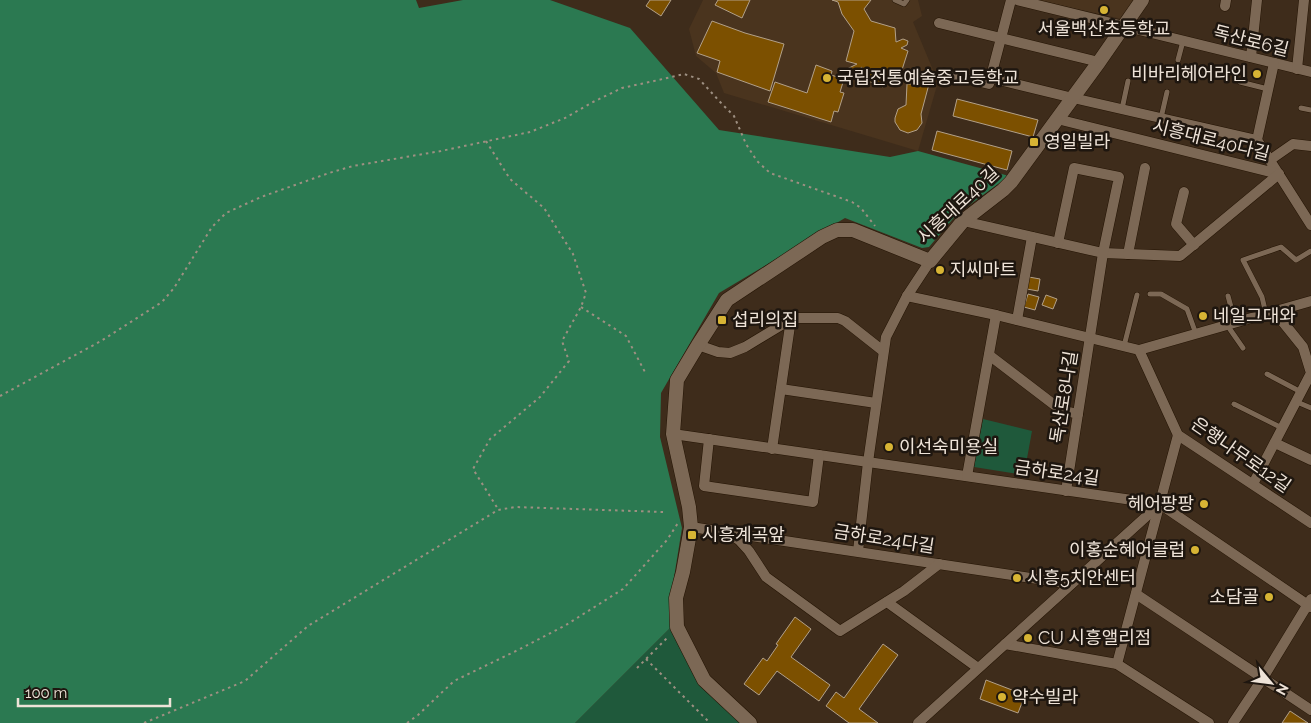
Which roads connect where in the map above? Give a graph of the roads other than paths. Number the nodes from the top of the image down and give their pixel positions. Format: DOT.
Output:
graph roads {
  1 [pos="894,0"];
  2 [pos="907,0"];
  3 [pos="1011,0"];
  4 [pos="1017,0"];
  5 [pos="1142,0"];
  6 [pos="1257,0"];
  7 [pos="1304,0"];
  8 [pos="939,23"];
  9 [pos="1124,26"];
  10 [pos="1001,38"];
  11 [pos="1183,41"];
  12 [pos="1251,58"];
  13 [pos="1178,60"];
  14 [pos="1099,62"];
  15 [pos="1274,63"];
  16 [pos="1298,69"];
  17 [pos="1311,72"];
  18 [pos="944,73"];
  19 [pos="991,78"];
  20 [pos="1128,81"];
  21 [pos="1240,82"];
  22 [pos="1268,89"];
  23 [pos="1167,92"];
  24 [pos="1073,98"];
  25 [pos="1301,108"];
  26 [pos="1122,109"];
  27 [pos="1311,110"];
  28 [pos="1161,118"];
  29 [pos="1057,119"];
  30 [pos="1258,140"];
  31 [pos="1311,146"];
  32 [pos="1270,160"];
  33 [pos="1145,168"];
  34 [pos="1279,174"];
  35 [pos="1184,192"];
  36 [pos="1310,220"];
  37 [pos="963,221"];
  38 [pos="1032,237"];
  39 [pos="1058,242"];
  40 [pos="1194,245"];
  41 [pos="1311,252"];
  42 [pos="1103,253"];
  43 [pos="1128,254"];
  44 [pos="930,261"];
  45 [pos="1150,294"];
  46 [pos="1137,295"];
  47 [pos="907,296"];
  48 [pos="1228,296"];
  49 [pos="1311,301"];
  50 [pos="1270,312"];
  51 [pos="996,316"];
  52 [pos="791,319"];
  53 [pos="1017,320"];
  54 [pos="1231,324"];
  55 [pos="1196,334"];
  56 [pos="1090,338"];
  57 [pos="698,345"];
  58 [pos="1124,346"];
  59 [pos="1243,348"];
  60 [pos="1139,350"];
  61 [pos="884,351"];
  62 [pos="988,355"];
  63 [pos="1267,374"];
  64 [pos="1310,379"];
  65 [pos="781,389"];
  66 [pos="1299,397"];
  67 [pos="876,403"];
  68 [pos="1234,404"];
  69 [pos="1311,408"];
  70 [pos="1078,414"];
  71 [pos="1282,428"];
  72 [pos="673,434"];
  73 [pos="1178,435"];
  74 [pos="709,440"];
  75 [pos="1275,443"];
  76 [pos="772,449"];
  77 [pos="819,455"];
  78 [pos="1311,460"];
  79 [pos="868,462"];
  80 [pos="967,476"];
  81 [pos="1253,484"];
  82 [pos="1066,491"];
  83 [pos="1160,504"];
  84 [pos="1311,523"];
  85 [pos="684,525"];
  86 [pos="725,532"];
  87 [pos="858,552"];
  88 [pos="939,564"];
  89 [pos="1071,584"];
  90 [pos="1136,594"];
  91 [pos="886,602"];
  92 [pos="1310,604"];
  93 [pos="1005,644"];
  94 [pos="1117,664"];
  95 [pos="978,668"];
  96 [pos="1263,678"];
  97 [pos="1311,710"];
  98 [pos="750,723"];
  99 [pos="918,723"];
  100 [pos="1209,723"];
  101 [pos="1232,723"];
  1 -- 2 [label="lane"];
  3 -- 10 [label="street"];
  4 -- 9 [label="street, 독산로6길"];
  5 -- 9 [label="street, 시흥대로40길"];
  6 -- 12 [label="street"];
  7 -- 16 [label="street"];
  8 -- 10 [label="street"];
  9 -- 11 [label="street, 독산로6길"];
  9 -- 14 [label="street, 시흥대로40길"];
  10 -- 14 [label="street"];
  10 -- 19 [label="street"];
  11 -- 12 [label="street, 독산로6길"];
  11 -- 13 [label="lane"];
  12 -- 15 [label="street, 독산로6길"];
  14 -- 24 [label="street, 시흥대로40길"];
  15 -- 16 [label="street, 독산로6길"];
  15 -- 22 [label="street"];
  16 -- 17 [label="street, 독산로6길"];
  18 -- 19 [label="street"];
  19 -- 24 [label="street"];
  20 -- 26 [label="lane"];
  21 -- 22 [label="lane"];
  22 -- 30 [label="street"];
  23 -- 28 [label="lane"];
  24 -- 26 [label="street"];
  24 -- 29 [label="street, 시흥대로40길"];
  25 -- 27 [label="lane"];
  26 -- 28 [label="street"];
  28 -- 30 [label="street"];
  29 -- 34 [label="street, 시흥대로40다길"];
  29 -- 37 [label="street, 시흥대로40길"];
  30 -- 32 [label="street"];
  31 -- 32 [label="street"];
  32 -- 34 [label="street"];
  33 -- 43 [label="street"];
  34 -- 36 [label="street"];
  34 -- 40 [label="street, 시흥대로40다길"];
  35 -- 40 [label="street"];
  37 -- 38 [label="street, 시흥대로40다길"];
  37 -- 44 [label="street, 시흥대로40길"];
  38 -- 39 [label="street, 시흥대로40다길"];
  38 -- 53 [label="street"];
  39 -- 42 [label="street, 시흥대로40다길"];
  39 -- 42 [label="street, 독산로8나길"];
  40 -- 43 [label="street, 시흥대로40다길"];
  41 -- 50 [label="lane"];
  42 -- 43 [label="street, 시흥대로40다길"];
  42 -- 56 [label="street, 독산로8나길"];
  44 -- 47 [label="street"];
  44 -- 57 [label="street, 시흥대로40길"];
  45 -- 55 [label="lane"];
  46 -- 58 [label="lane"];
  47 -- 51 [label="street"];
  47 -- 61 [label="street"];
  48 -- 54 [label="lane"];
  49 -- 50 [label="street"];
  50 -- 54 [label="street"];
  50 -- 64 [label="street"];
  51 -- 53 [label="street"];
  51 -- 62 [label="street"];
  52 -- 57 [label="street"];
  52 -- 61 [label="street"];
  52 -- 65 [label="street"];
  53 -- 56 [label="street"];
  54 -- 55 [label="street"];
  54 -- 59 [label="lane"];
  55 -- 60 [label="street"];
  56 -- 58 [label="street"];
  56 -- 70 [label="street, 독산로8나길"];
  57 -- 72 [label="street, 시흥대로40길"];
  58 -- 60 [label="street"];
  60 -- 73 [label="street, 은행나무로12길"];
  61 -- 67 [label="street"];
  62 -- 70 [label="street"];
  62 -- 80 [label="street"];
  63 -- 66 [label="lane"];
  64 -- 66 [label="street"];
  65 -- 67 [label="street"];
  65 -- 76 [label="street"];
  66 -- 69 [label="lane"];
  66 -- 71 [label="street"];
  67 -- 79 [label="street"];
  68 -- 71 [label="lane"];
  70 -- 82 [label="street, 독산로8나길"];
  71 -- 75 [label="street"];
  72 -- 74 [label="street, 금하로24길"];
  72 -- 85 [label="street, 시흥대로40길"];
  73 -- 81 [label="street, 은행나무로12길"];
  73 -- 83 [label="street"];
  74 -- 76 [label="street, 금하로24길"];
  74 -- 77 [label="street"];
  75 -- 78 [label="street"];
  75 -- 81 [label="street"];
  76 -- 77 [label="street, 금하로24길"];
  77 -- 79 [label="street, 금하로24길"];
  79 -- 80 [label="street, 금하로24길"];
  79 -- 87 [label="street"];
  80 -- 82 [label="street, 금하로24길"];
  81 -- 84 [label="street, 은행나무로12길"];
  82 -- 83 [label="street, 금하로24길"];
  83 -- 89 [label="street"];
  83 -- 90 [label="street"];
  83 -- 92 [label="street, 금하로24길"];
  85 -- 86 [label="street, 금하로24다길"];
  85 -- 98 [label="street, 시흥대로40길"];
  86 -- 87 [label="street, 금하로24다길"];
  86 -- 91 [label="street"];
  87 -- 88 [label="street, 금하로24다길"];
  88 -- 89 [label="street, 금하로24다길"];
  88 -- 91 [label="street"];
  89 -- 93 [label="street"];
  90 -- 94 [label="street"];
  90 -- 96 [label="street"];
  91 -- 95 [label="street"];
  92 -- 96 [label="street"];
  93 -- 94 [label="street"];
  93 -- 95 [label="street"];
  94 -- 100 [label="street"];
  95 -- 99 [label="street"];
  96 -- 97 [label="street"];
  96 -- 101 [label="street"];
}
